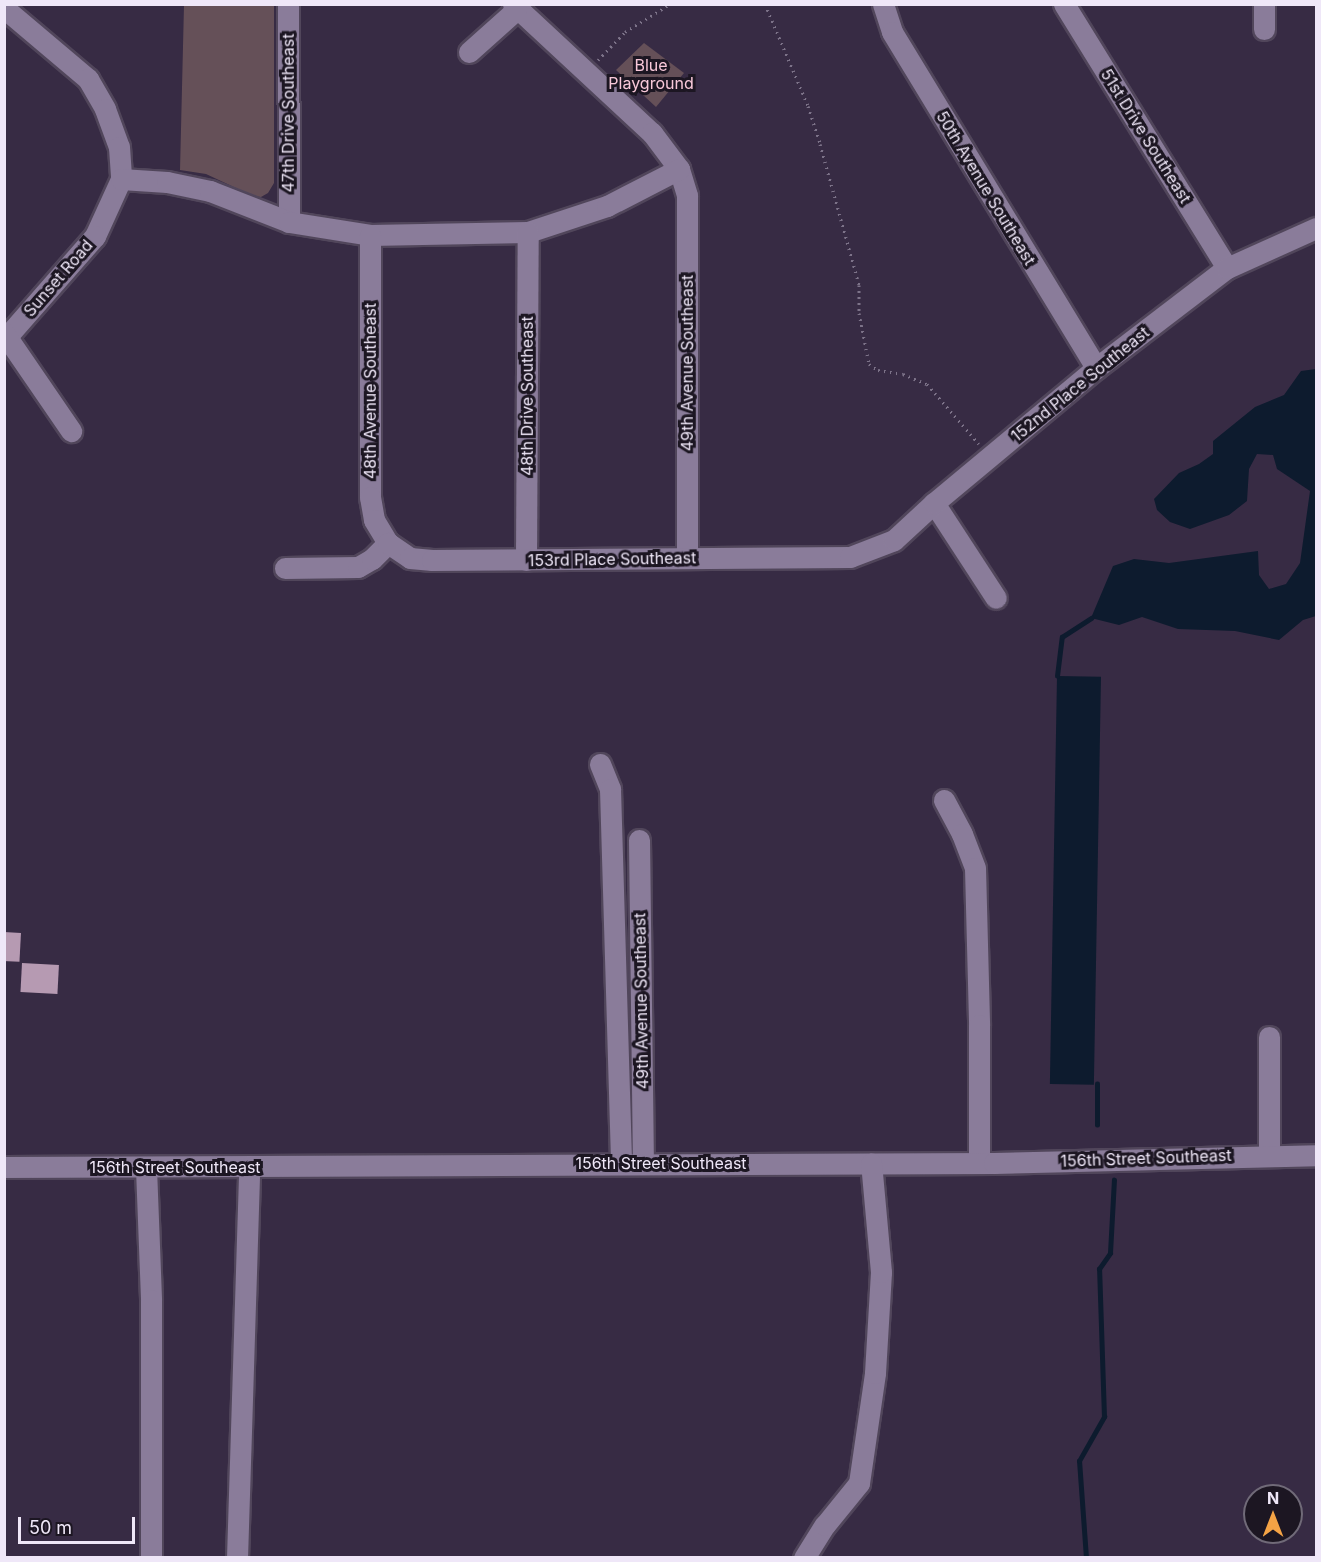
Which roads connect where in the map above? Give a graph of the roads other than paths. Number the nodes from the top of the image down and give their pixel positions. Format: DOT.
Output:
graph roads {
  1 [pos="288,4"];
  2 [pos="883,4"];
  3 [pos="1064,4"];
  4 [pos="1264,4"];
  5 [pos="515,7"];
  6 [pos="13,9"];
  7 [pos="1264,29"];
  8 [pos="469,52"];
  9 [pos="679,169"];
  10 [pos="121,179"];
  11 [pos="289,222"];
  12 [pos="1317,228"];
  13 [pos="528,232"];
  14 [pos="370,235"];
  15 [pos="1227,268"];
  16 [pos="6,336"];
  17 [pos="1096,368"];
  18 [pos="71,432"];
  19 [pos="934,503"];
  20 [pos="388,543"];
  21 [pos="687,558"];
  22 [pos="526,560"];
  23 [pos="285,568"];
  24 [pos="996,598"];
  25 [pos="600,764"];
  26 [pos="944,800"];
  27 [pos="639,840"];
  28 [pos="1269,1037"];
  29 [pos="1269,1155"];
  30 [pos="1317,1155"];
  31 [pos="621,1162"];
  32 [pos="642,1162"];
  33 [pos="871,1162"];
  34 [pos="979,1163"];
  35 [pos="4,1167"];
  36 [pos="249,1167"];
  37 [pos="146,1168"];
  38 [pos="151,1557"];
  39 [pos="237,1557"];
  40 [pos="804,1557"];
  1 -- 11 [label="street, 47th Drive Southeast"];
  2 -- 17 [label="street, 50th Avenue Southeast"];
  3 -- 15 [label="street, 51st Drive Southeast"];
  4 -- 7 [label="street"];
  5 -- 8 [label="street"];
  5 -- 9 [label="street"];
  6 -- 10 [label="street"];
  9 -- 13 [label="street"];
  9 -- 21 [label="street, 49th Avenue Southeast"];
  10 -- 11 [label="street"];
  10 -- 16 [label="street, Sunset Road"];
  11 -- 14 [label="street"];
  12 -- 15 [label="street, 152nd Place Southeast"];
  13 -- 14 [label="street"];
  13 -- 22 [label="street, 48th Drive Southeast"];
  14 -- 20 [label="street, 48th Avenue Southeast"];
  15 -- 17 [label="street, 152nd Place Southeast"];
  16 -- 18 [label="street"];
  17 -- 19 [label="street, 152nd Place Southeast"];
  19 -- 21 [label="street, 153rd Place Southeast"];
  19 -- 24 [label="street"];
  20 -- 22 [label="street, 153rd Place Southeast"];
  20 -- 23 [label="street"];
  21 -- 22 [label="street, 153rd Place Southeast"];
  25 -- 31 [label="street"];
  26 -- 34 [label="street"];
  27 -- 32 [label="street, 49th Avenue Southeast"];
  28 -- 29 [label="street"];
  29 -- 30 [label="street, 156th Street Southeast"];
  29 -- 34 [label="street, 156th Street Southeast"];
  31 -- 32 [label="street, 156th Street Southeast"];
  31 -- 36 [label="street, 156th Street Southeast"];
  32 -- 33 [label="street, 156th Street Southeast"];
  33 -- 34 [label="street, 156th Street Southeast"];
  33 -- 40 [label="street"];
  35 -- 37 [label="street, 156th Street Southeast"];
  36 -- 37 [label="street, 156th Street Southeast"];
  36 -- 39 [label="street"];
  37 -- 38 [label="street"];
}
